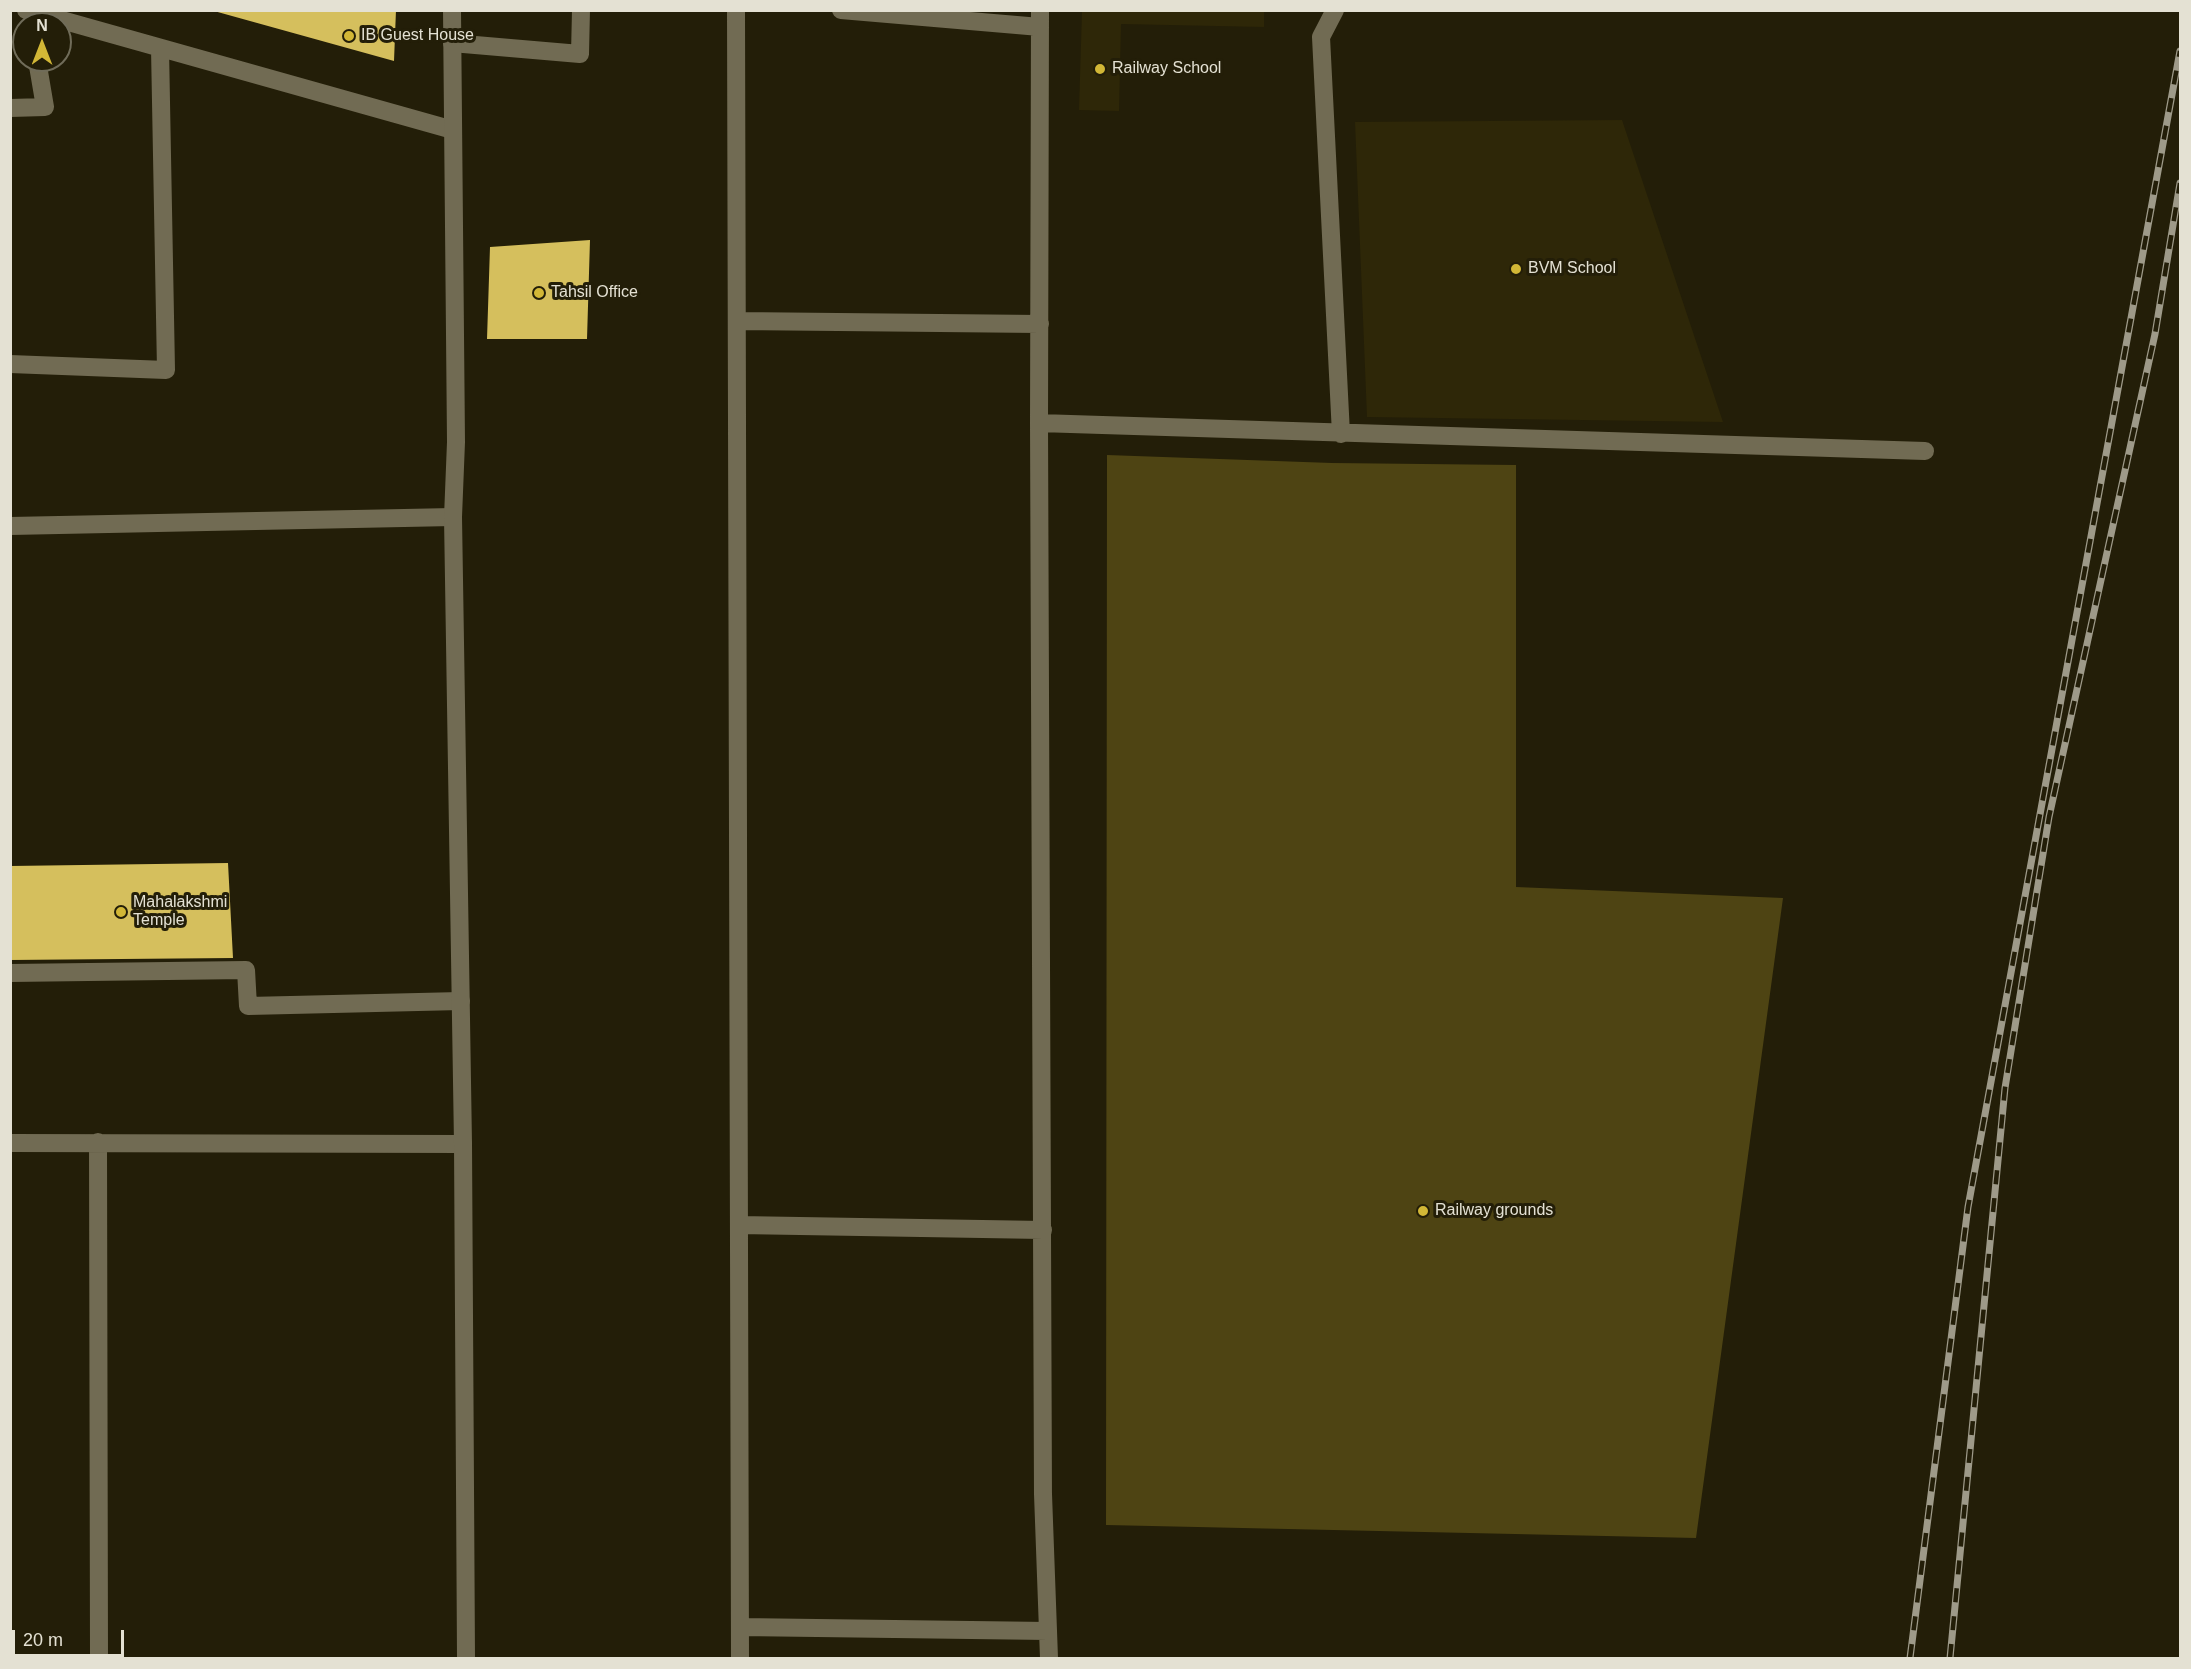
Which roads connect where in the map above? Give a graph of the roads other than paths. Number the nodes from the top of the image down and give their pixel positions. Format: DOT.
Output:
graph roads {
  1 [pos="452,10"];
  2 [pos="581,10"];
  3 [pos="736,10"];
  4 [pos="841,10"];
  5 [pos="1335,10"];
  6 [pos="27,11"];
  7 [pos="1040,19"];
  8 [pos="452,43"];
  9 [pos="160,48"];
  10 [pos="39,72"];
  11 [pos="10,108"];
  12 [pos="453,130"];
  13 [pos="738,321"];
  14 [pos="1040,324"];
  15 [pos="10,364"];
  16 [pos="1039,423"];
  17 [pos="1341,434"];
  18 [pos="1925,451"];
  19 [pos="453,517"];
  20 [pos="10,526"];
  21 [pos="10,973"];
  22 [pos="460,1001"];
  23 [pos="98,1142"];
  24 [pos="10,1143"];
  25 [pos="463,1144"];
  26 [pos="739,1225"];
  27 [pos="1042,1230"];
  28 [pos="740,1627"];
  29 [pos="1048,1631"];
  30 [pos="99,1659"];
  31 [pos="466,1659"];
  32 [pos="740,1659"];
  33 [pos="1049,1659"];
  1 -- 8 [label="street"];
  2 -- 8 [label="street"];
  3 -- 13 [label="street"];
  4 -- 7 [label="street"];
  5 -- 17 [label="street"];
  6 -- 9 [label="street"];
  7 -- 14 [label="street"];
  8 -- 12 [label="street"];
  9 -- 12 [label="street"];
  9 -- 15 [label="street"];
  10 -- 11 [label="street"];
  12 -- 19 [label="street"];
  13 -- 14 [label="street"];
  13 -- 26 [label="street"];
  14 -- 16 [label="street"];
  16 -- 17 [label="street"];
  16 -- 27 [label="street"];
  17 -- 18 [label="street"];
  19 -- 20 [label="street"];
  19 -- 22 [label="street"];
  21 -- 22 [label="street"];
  22 -- 25 [label="street"];
  23 -- 24 [label="street"];
  23 -- 25 [label="street"];
  23 -- 30 [label="street"];
  25 -- 31 [label="street"];
  26 -- 27 [label="street"];
  26 -- 28 [label="street"];
  27 -- 29 [label="street"];
  28 -- 29 [label="street"];
  28 -- 32 [label="street"];
  29 -- 33 [label="street"];
}
